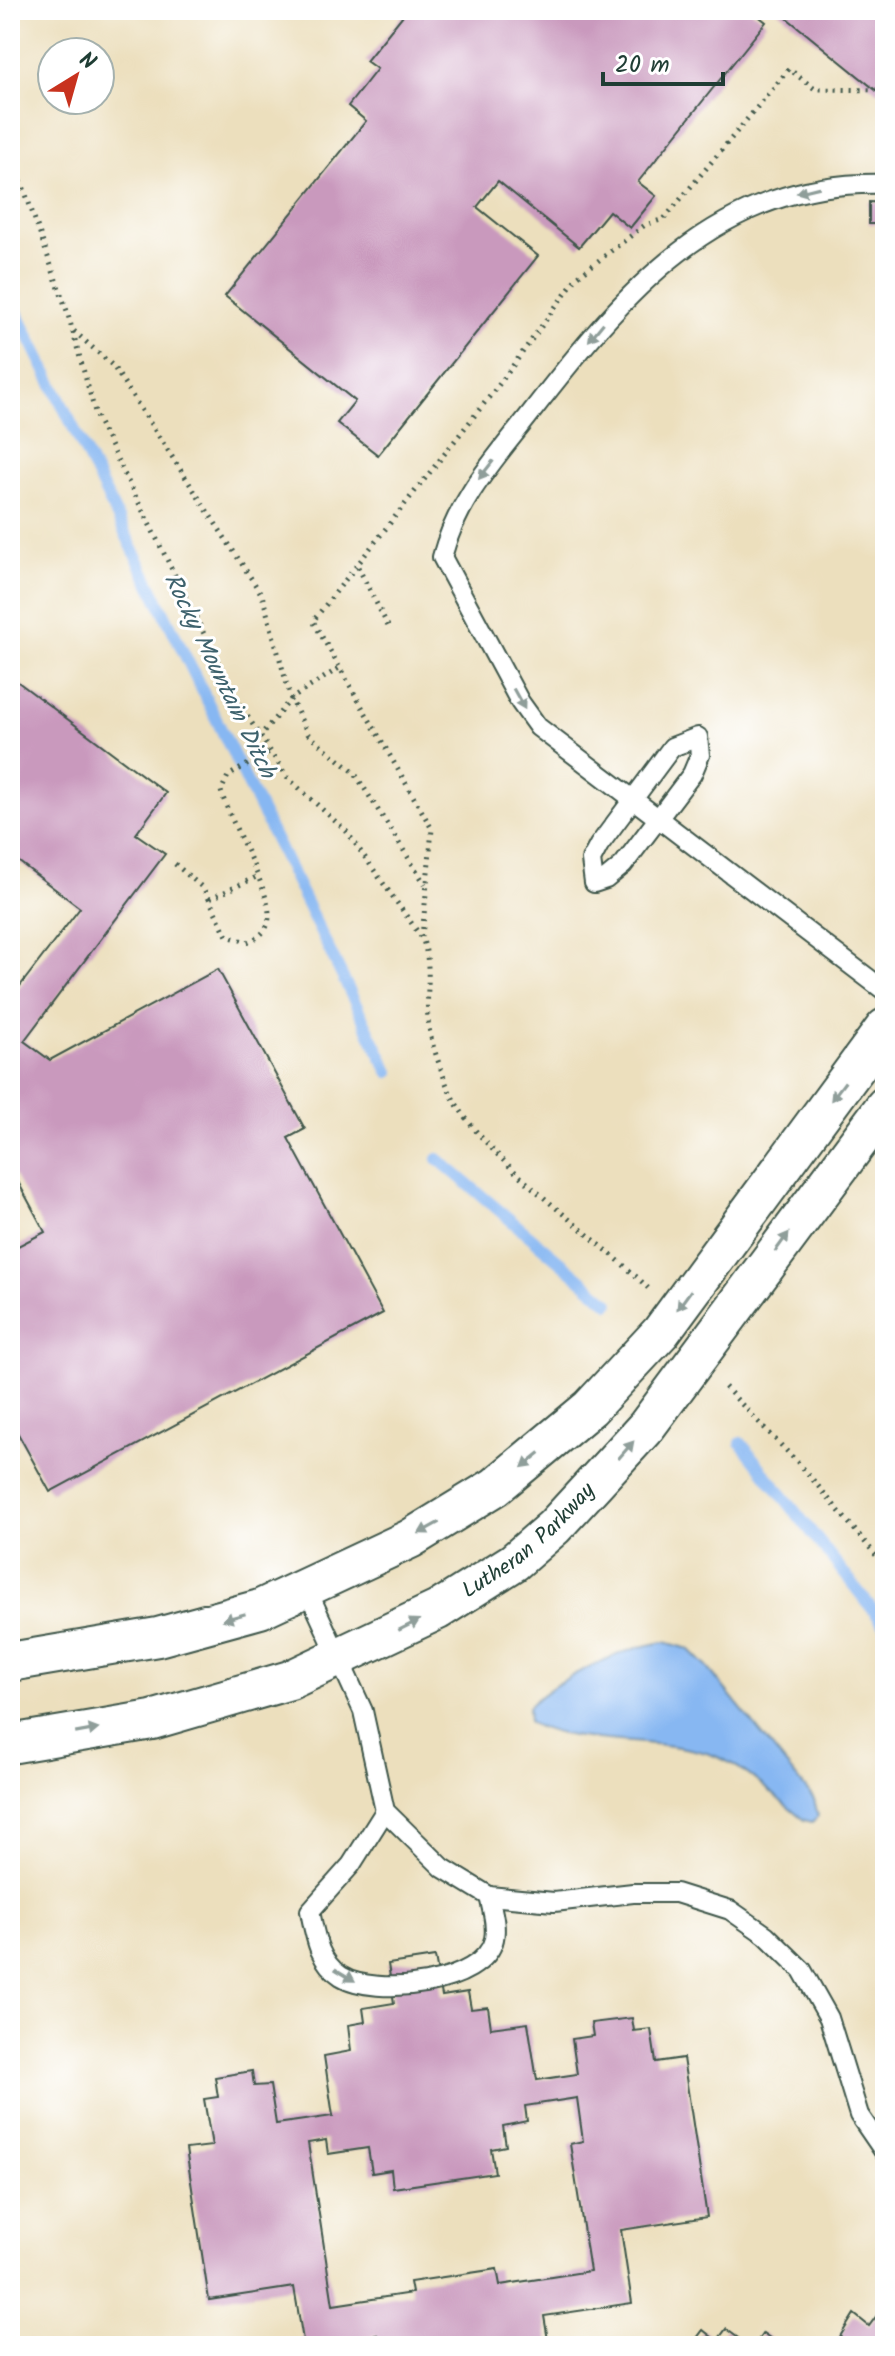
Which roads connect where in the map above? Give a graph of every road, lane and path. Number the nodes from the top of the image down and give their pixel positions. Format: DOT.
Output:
graph roads {
  1 [pos="10,159"];
  2 [pos="10,182"];
  3 [pos="885,184"];
  4 [pos="23,186"];
  5 [pos="73,330"];
  6 [pos="358,567"];
  7 [pos="390,630"];
  8 [pos="339,668"];
  9 [pos="291,699"];
  10 [pos="259,737"];
  11 [pos="269,752"];
  12 [pos="632,800"];
  13 [pos="658,820"];
  14 [pos="175,864"];
  15 [pos="256,877"];
  16 [pos="426,886"];
  17 [pos="210,899"];
  18 [pos="885,991"];
  19 [pos="885,1028"];
  20 [pos="885,1106"];
  21 [pos="673,1316"];
  22 [pos="700,1357"];
  23 [pos="885,1566"];
  24 [pos="307,1589"];
  25 [pos="340,1659"];
  26 [pos="10,1662"];
  27 [pos="10,1744"];
  28 [pos="385,1811"];
  29 [pos="489,1896"];
  30 [pos="885,2153"];
  1 -- 4 [label="path"];
  2 -- 4 [label="path"];
  3 -- 12 [label="lane, one-way"];
  4 -- 5 [label="path"];
  5 -- 9 [label="path"];
  5 -- 10 [label="path"];
  6 -- 7 [label="path"];
  8 -- 9 [label="path"];
  9 -- 10 [label="path"];
  9 -- 16 [label="path"];
  10 -- 11 [label="path"];
  11 -- 15 [label="path"];
  11 -- 21 [label="path"];
  12 -- 13 [label="lane"];
  12 -- 13 [label="lane"];
  12 -- 13 [label="lane"];
  13 -- 18 [label="lane"];
  14 -- 17 [label="path"];
  15 -- 17 [label="path"];
  15 -- 17 [label="path"];
  19 -- 21 [label="street, one-way"];
  22 -- 20 [label="street, Lutheran Parkway, one-way"];
  21 -- 24 [label="street, one-way"];
  22 -- 23 [label="path"];
  25 -- 22 [label="street, Lutheran Parkway, one-way"];
  24 -- 25 [label="lane"];
  24 -- 26 [label="street, one-way"];
  27 -- 25 [label="street, Lutheran Parkway, one-way"];
  25 -- 28 [label="lane"];
  28 -- 29 [label="lane"];
  28 -- 29 [label="lane, one-way"];
  29 -- 30 [label="lane"];
}
